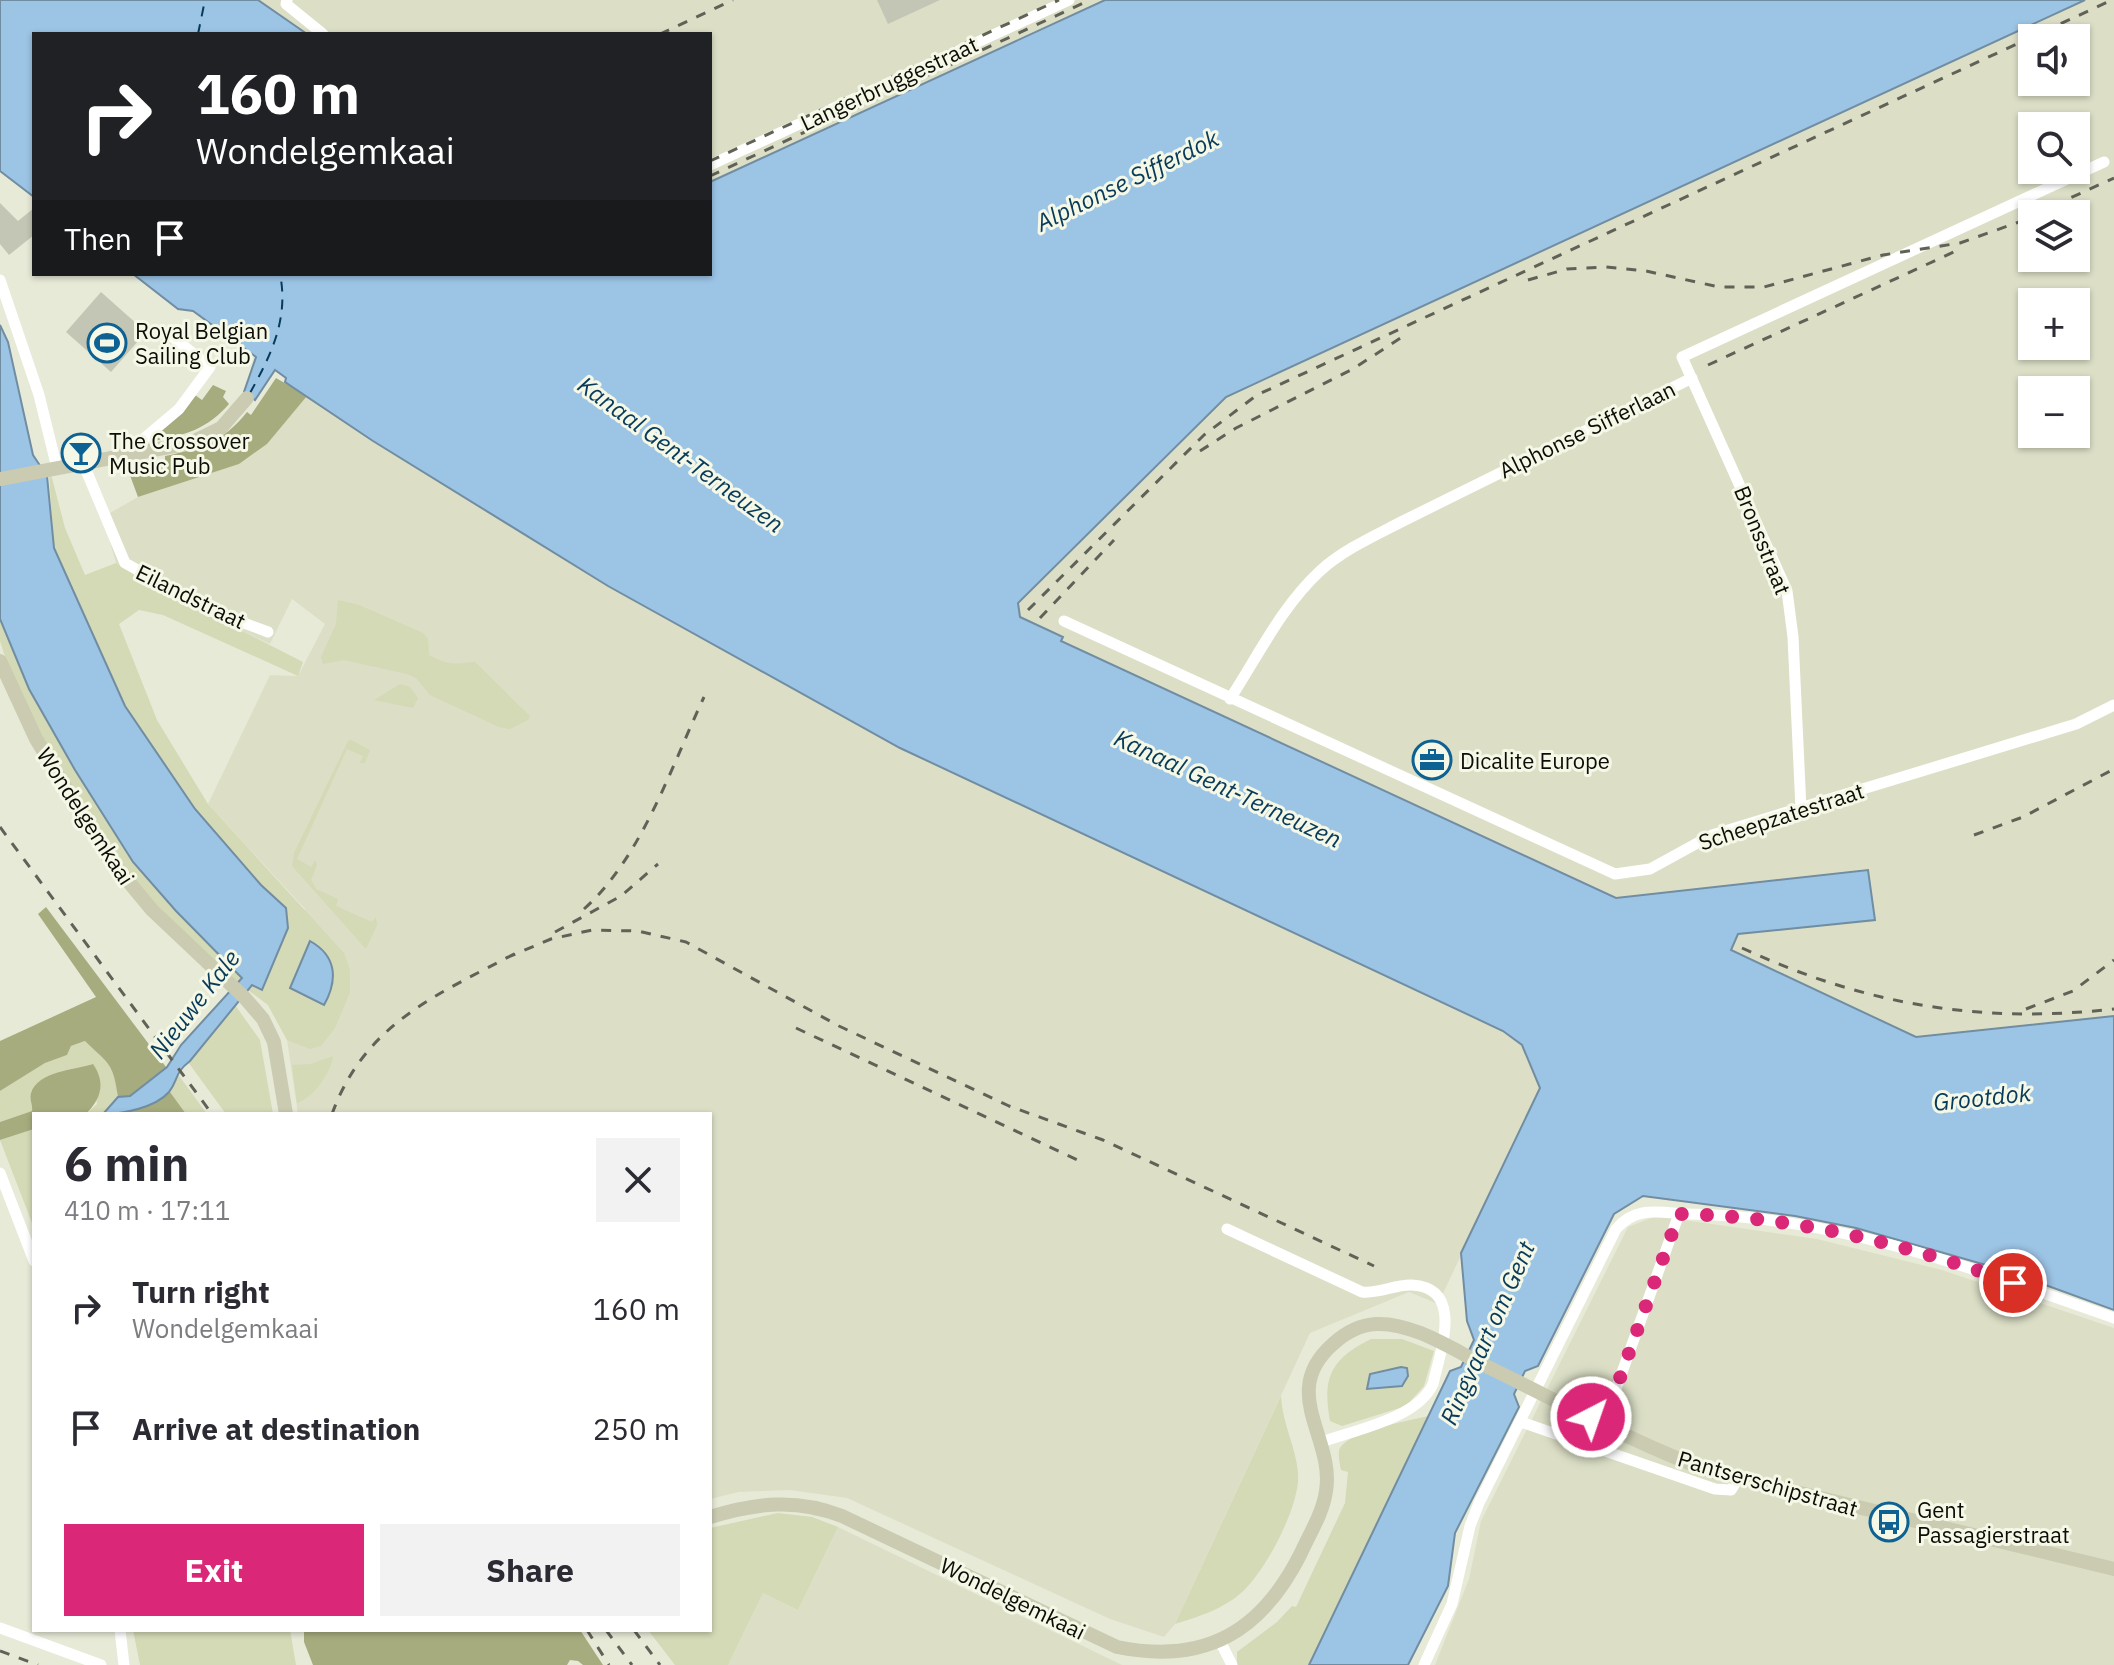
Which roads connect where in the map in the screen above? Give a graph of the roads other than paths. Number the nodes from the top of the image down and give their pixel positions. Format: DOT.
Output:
graph roads {
  1 [pos="287,0"];
  2 [pos="1069,0"];
  3 [pos="320,32"];
  4 [pos="2104,162"];
  5 [pos="712,164"];
  6 [pos="0,280"];
  7 [pos="169,334"];
  8 [pos="1692,378"];
  9 [pos="247,398"];
  10 [pos="135,453"];
  11 [pos="83,463"];
  12 [pos="50,469"];
  13 [pos="0,479"];
  14 [pos="1064,621"];
  15 [pos="268,632"];
  16 [pos="0,661"];
  17 [pos="1230,699"];
  18 [pos="2114,705"];
  19 [pos="1801,809"];
  20 [pos="286,1112"];
  21 [pos="0,1173"];
  22 [pos="1679,1214"];
  23 [pos="1227,1229"];
  24 [pos="32,1256"];
  25 [pos="2114,1318"];
  26 [pos="1616,1389"];
  27 [pos="1591,1417"];
  28 [pos="1521,1422"];
  29 [pos="1614,1429"];
  30 [pos="1319,1443"];
  31 [pos="1738,1479"];
  32 [pos="712,1517"];
  33 [pos="2114,1569"];
  34 [pos="0,1628"];
  35 [pos="120,1632"];
  36 [pos="1221,1643"];
  37 [pos="101,1665"];
  38 [pos="124,1665"];
  39 [pos="1232,1665"];
  40 [pos="1424,1665"];
  1 -- 3 [label="street"];
  2 -- 5 [label="street, Langerbruggestraat"];
  4 -- 8 [label="street, Alphonse Sifferlaan"];
  6 -- 12 [label="street"];
  7 -- 10 [label="street"];
  8 -- 17 [label="street, Alphonse Sifferlaan"];
  8 -- 19 [label="street, Bronsstraat"];
  9 -- 10 [label="main road"];
  10 -- 11 [label="main road"];
  11 -- 12 [label="main road"];
  11 -- 15 [label="street, Eilandstraat"];
  12 -- 13 [label="main road"];
  14 -- 17 [label="street, Scheepzatestraat"];
  16 -- 20 [label="main road, Wondelgemkaai"];
  17 -- 19 [label="street, Scheepzatestraat"];
  18 -- 19 [label="street, Scheepzatestraat"];
  21 -- 24 [label="street"];
  22 -- 25 [label="street"];
  22 -- 26 [label="street"];
  22 -- 28 [label="street"];
  23 -- 30 [label="street"];
  26 -- 27 [label="street"];
  26 -- 29 [label="street"];
  27 -- 29 [label="main road, Wondelgemkaai"];
  27 -- 30 [label="main road, Wondelgemkaai"];
  28 -- 31 [label="street"];
  28 -- 40 [label="street"];
  29 -- 31 [label="main road, Pantserschipstraat"];
  30 -- 36 [label="main road, Wondelgemkaai"];
  31 -- 33 [label="main road, Pantserschipstraat"];
  32 -- 36 [label="main road, Wondelgemkaai"];
  34 -- 37 [label="street"];
  35 -- 38 [label="street"];
  36 -- 39 [label="street"];
}
